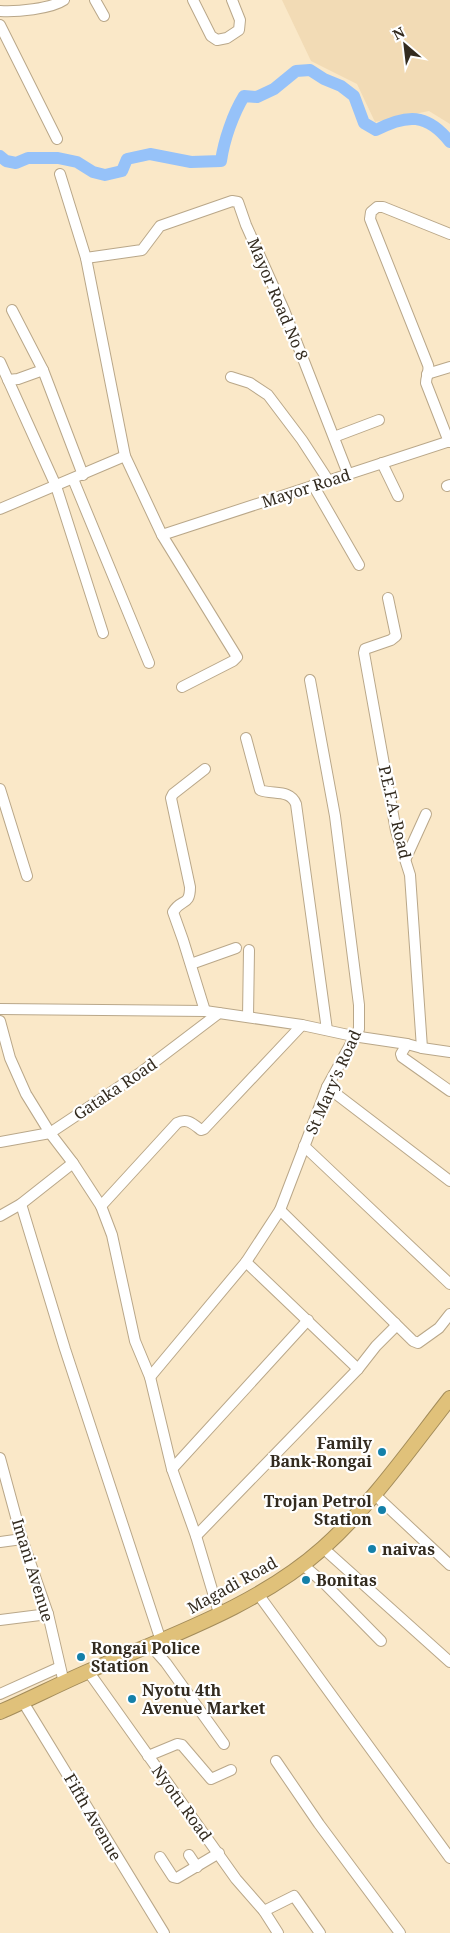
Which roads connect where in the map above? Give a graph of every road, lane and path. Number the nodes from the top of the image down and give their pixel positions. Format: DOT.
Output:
graph roads {
  1 [pos="64,0"];
  2 [pos="95,0"];
  3 [pos="193,0"];
  4 [pos="232,0"];
  5 [pos="0,11"];
  6 [pos="104,16"];
  7 [pos="0,25"];
  8 [pos="57,139"];
  9 [pos="60,174"];
  10 [pos="450,234"];
  11 [pos="86,258"];
  12 [pos="12,310"];
  13 [pos="0,362"];
  14 [pos="450,367"];
  15 [pos="43,370"];
  16 [pos="427,374"];
  17 [pos="231,377"];
  18 [pos="8,380"];
  19 [pos="379,420"];
  20 [pos="334,437"];
  21 [pos="449,442"];
  22 [pos="125,456"];
  23 [pos="382,463"];
  24 [pos="348,474"];
  25 [pos="83,475"];
  26 [pos="73,479"];
  27 [pos="328,480"];
  28 [pos="313,485"];
  29 [pos="56,486"];
  30 [pos="398,496"];
  31 [pos="0,508"];
  32 [pos="162,535"];
  33 [pos="359,565"];
  34 [pos="388,598"];
  35 [pos="103,633"];
  36 [pos="150,662"];
  37 [pos="310,680"];
  38 [pos="182,688"];
  39 [pos="246,738"];
  40 [pos="205,769"];
  41 [pos="0,789"];
  42 [pos="426,814"];
  43 [pos="406,858"];
  44 [pos="27,876"];
  45 [pos="236,948"];
  46 [pos="249,950"];
  47 [pos="191,964"];
  48 [pos="0,1009"];
  49 [pos="205,1011"];
  50 [pos="219,1013"];
  51 [pos="248,1017"];
  52 [pos="0,1021"];
  53 [pos="302,1025"];
  54 [pos="327,1030"];
  55 [pos="353,1036"];
  56 [pos="407,1044"];
  57 [pos="422,1048"];
  58 [pos="450,1052"];
  59 [pos="328,1087"];
  60 [pos="450,1090"];
  61 [pos="50,1133"];
  62 [pos="0,1142"];
  63 [pos="304,1146"];
  64 [pos="73,1163"];
  65 [pos="450,1182"];
  66 [pos="21,1204"];
  67 [pos="101,1206"];
  68 [pos="280,1210"];
  69 [pos="0,1216"];
  70 [pos="246,1262"];
  71 [pos="450,1284"];
  72 [pos="450,1314"];
  73 [pos="308,1320"];
  74 [pos="395,1323"];
  75 [pos="358,1369"];
  76 [pos="150,1377"];
  77 [pos="450,1398"];
  78 [pos="0,1458"];
  79 [pos="172,1469"];
  80 [pos="3,1481"];
  81 [pos="374,1494"];
  82 [pos="196,1536"];
  83 [pos="22,1539"];
  84 [pos="0,1542"];
  85 [pos="323,1548"];
  86 [pos="302,1564"];
  87 [pos="450,1565"];
  88 [pos="258,1594"];
  89 [pos="219,1613"];
  90 [pos="48,1614"];
  91 [pos="0,1620"];
  92 [pos="381,1641"];
  93 [pos="156,1643"];
  94 [pos="450,1662"];
  95 [pos="60,1667"];
  96 [pos="88,1671"];
  97 [pos="64,1683"];
  98 [pos="23,1702"];
  99 [pos="2,1703"];
  100 [pos="224,1744"];
  101 [pos="148,1756"];
  102 [pos="276,1761"];
  103 [pos="231,1770"];
  104 [pos="219,1853"];
  105 [pos="189,1855"];
  106 [pos="160,1857"];
  107 [pos="450,1858"];
  108 [pos="197,1867"];
  109 [pos="264,1910"];
  110 [pos="164,1933"];
  111 [pos="278,1933"];
  112 [pos="320,1933"];
  113 [pos="400,1933"];
  1 -- 5 [label="street"];
  2 -- 6 [label="street"];
  3 -- 4 [label="street"];
  7 -- 8 [label="street"];
  9 -- 11 [label="street"];
  10 -- 16 [label="street"];
  11 -- 20 [label="street, Mayor Road No 8"];
  11 -- 22 [label="street"];
  12 -- 15 [label="street"];
  13 -- 18 [label="street"];
  14 -- 16 [label="street"];
  15 -- 18 [label="street"];
  15 -- 25 [label="street"];
  16 -- 21 [label="street"];
  17 -- 27 [label="street"];
  18 -- 29 [label="street"];
  19 -- 20 [label="street"];
  20 -- 24 [label="street, Mayor Road No 8"];
  21 -- 23 [label="street, Mayor Road"];
  22 -- 25 [label="street"];
  22 -- 32 [label="street"];
  23 -- 24 [label="street, Mayor Road"];
  23 -- 30 [label="street"];
  24 -- 27 [label="street, Mayor Road"];
  25 -- 26 [label="street"];
  26 -- 29 [label="street"];
  26 -- 36 [label="street"];
  27 -- 28 [label="street, Mayor Road"];
  28 -- 32 [label="street, Mayor Road"];
  28 -- 33 [label="street"];
  29 -- 31 [label="street"];
  29 -- 35 [label="street"];
  32 -- 38 [label="street"];
  34 -- 43 [label="street, P.E.F.A. Road"];
  37 -- 55 [label="street, St Mary's Road"];
  39 -- 54 [label="street"];
  40 -- 47 [label="street"];
  41 -- 44 [label="street"];
  42 -- 43 [label="street"];
  43 -- 57 [label="street, P.E.F.A. Road"];
  45 -- 47 [label="street"];
  46 -- 51 [label="street"];
  47 -- 49 [label="street"];
  48 -- 49 [label="street"];
  49 -- 50 [label="street"];
  50 -- 51 [label="street"];
  50 -- 61 [label="street, Gataka Road"];
  51 -- 53 [label="street"];
  52 -- 61 [label="street"];
  53 -- 54 [label="street"];
  53 -- 67 [label="street"];
  54 -- 55 [label="street"];
  55 -- 56 [label="street"];
  55 -- 59 [label="street, St Mary's Road"];
  56 -- 57 [label="street"];
  56 -- 60 [label="street"];
  57 -- 58 [label="street"];
  59 -- 63 [label="street, St Mary's Road"];
  59 -- 65 [label="street"];
  61 -- 62 [label="street, Gataka Road"];
  61 -- 64 [label="street"];
  63 -- 68 [label="street, St Mary's Road"];
  63 -- 71 [label="street"];
  64 -- 66 [label="street"];
  64 -- 67 [label="street"];
  66 -- 69 [label="street"];
  66 -- 93 [label="street"];
  67 -- 76 [label="street"];
  68 -- 70 [label="street, St Mary's Road"];
  68 -- 74 [label="street"];
  70 -- 73 [label="street"];
  70 -- 76 [label="street, St Mary's Road"];
  72 -- 74 [label="street"];
  73 -- 75 [label="street"];
  73 -- 79 [label="street"];
  74 -- 75 [label="street"];
  75 -- 82 [label="street"];
  76 -- 79 [label="street"];
  77 -- 81 [label="highway, Magadi Road"];
  78 -- 80 [label="street, Imani Avenue"];
  79 -- 82 [label="street"];
  80 -- 83 [label="street, Imani Avenue"];
  81 -- 85 [label="highway, Magadi Road"];
  81 -- 87 [label="street"];
  82 -- 89 [label="street"];
  83 -- 84 [label="street"];
  83 -- 90 [label="street, Imani Avenue"];
  85 -- 86 [label="highway, Magadi Road"];
  85 -- 94 [label="street"];
  86 -- 88 [label="highway, Magadi Road"];
  86 -- 92 [label="street"];
  88 -- 89 [label="highway, Magadi Road"];
  88 -- 107 [label="street"];
  89 -- 93 [label="highway, Magadi Road"];
  90 -- 91 [label="street"];
  90 -- 95 [label="street, Imani Avenue"];
  93 -- 96 [label="highway, Magadi Road"];
  93 -- 100 [label="street"];
  95 -- 97 [label="street, Imani Avenue"];
  95 -- 99 [label="street"];
  96 -- 97 [label="highway, Magadi Road"];
  96 -- 101 [label="street, Nyotu Road"];
  97 -- 98 [label="highway, Magadi Road"];
  98 -- 99 [label="highway, Magadi Road"];
  98 -- 110 [label="street, Fifth Avenue"];
  101 -- 103 [label="street"];
  101 -- 104 [label="street, Nyotu Road"];
  102 -- 113 [label="street"];
  104 -- 108 [label="street"];
  104 -- 109 [label="street, Nyotu Road"];
  105 -- 108 [label="street"];
  106 -- 108 [label="street"];
  109 -- 111 [label="street, Nyotu Road"];
  109 -- 112 [label="street"];
}
